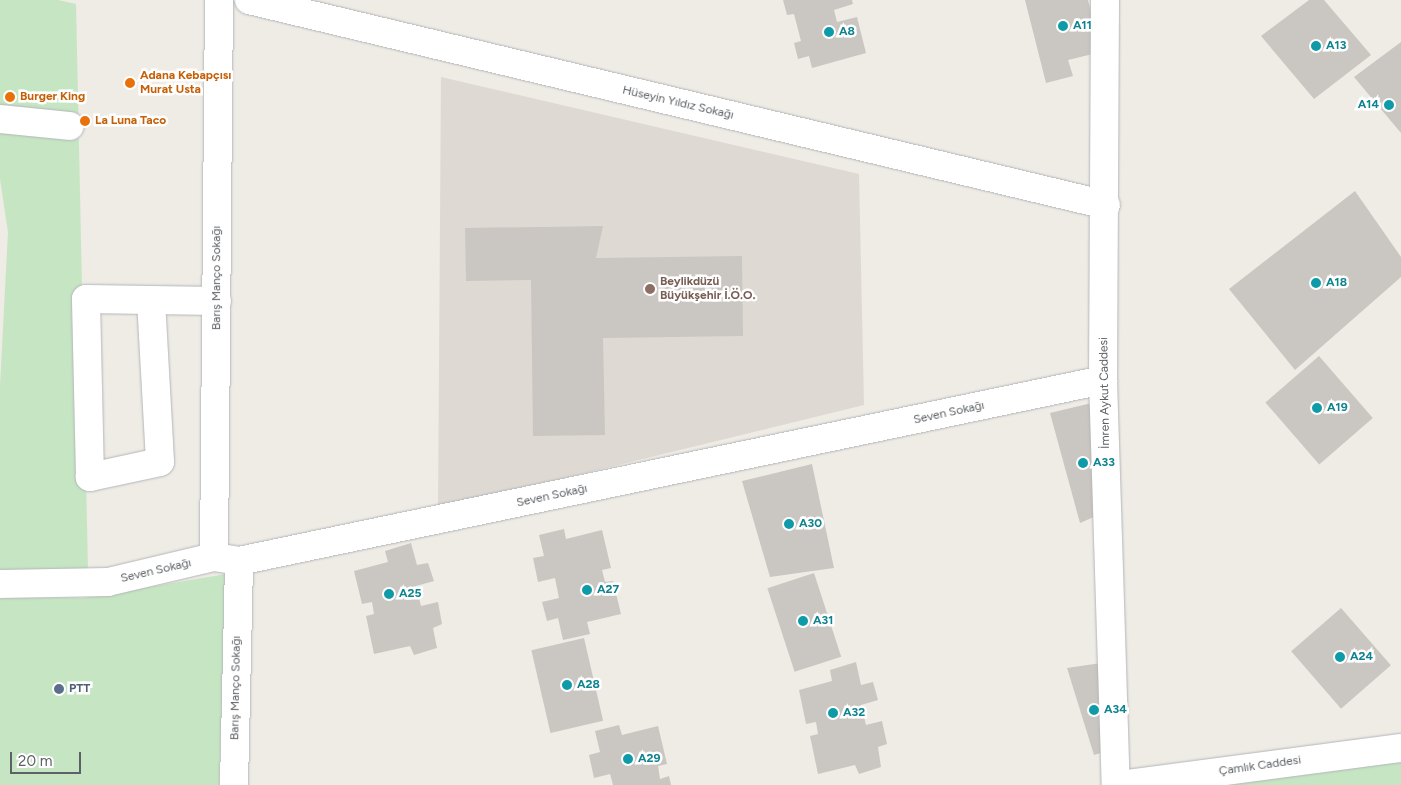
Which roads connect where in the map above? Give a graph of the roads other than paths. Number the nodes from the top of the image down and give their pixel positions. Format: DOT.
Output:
graph roads {
  1 [pos="219,0"];
  2 [pos="249,0"];
  3 [pos="1105,0"];
  4 [pos="0,120"];
  5 [pos="70,126"];
  6 [pos="1106,205"];
  7 [pos="151,300"];
  8 [pos="217,301"];
  9 [pos="1103,380"];
  10 [pos="226,559"];
  11 [pos="0,584"];
  12 [pos="1401,748"];
  13 [pos="234,785"];
  14 [pos="1118,785"];
  1 -- 8 [label="street, Barış Manço Sokağı"];
  2 -- 6 [label="street, Hüseyin Yıldız Sokağı"];
  3 -- 6 [label="street, İmren Aykut Caddesi"];
  4 -- 5 [label="street"];
  6 -- 9 [label="street, İmren Aykut Caddesi"];
  7 -- 7 [label="street"];
  7 -- 8 [label="street"];
  8 -- 10 [label="street, Barış Manço Sokağı"];
  9 -- 10 [label="street, Seven Sokağı"];
  9 -- 14 [label="street, İmren Aykut Caddesi"];
  10 -- 11 [label="street, Seven Sokağı"];
  10 -- 13 [label="street, Barış Manço Sokağı"];
  12 -- 14 [label="street, Çamlık Caddesi"];
}
